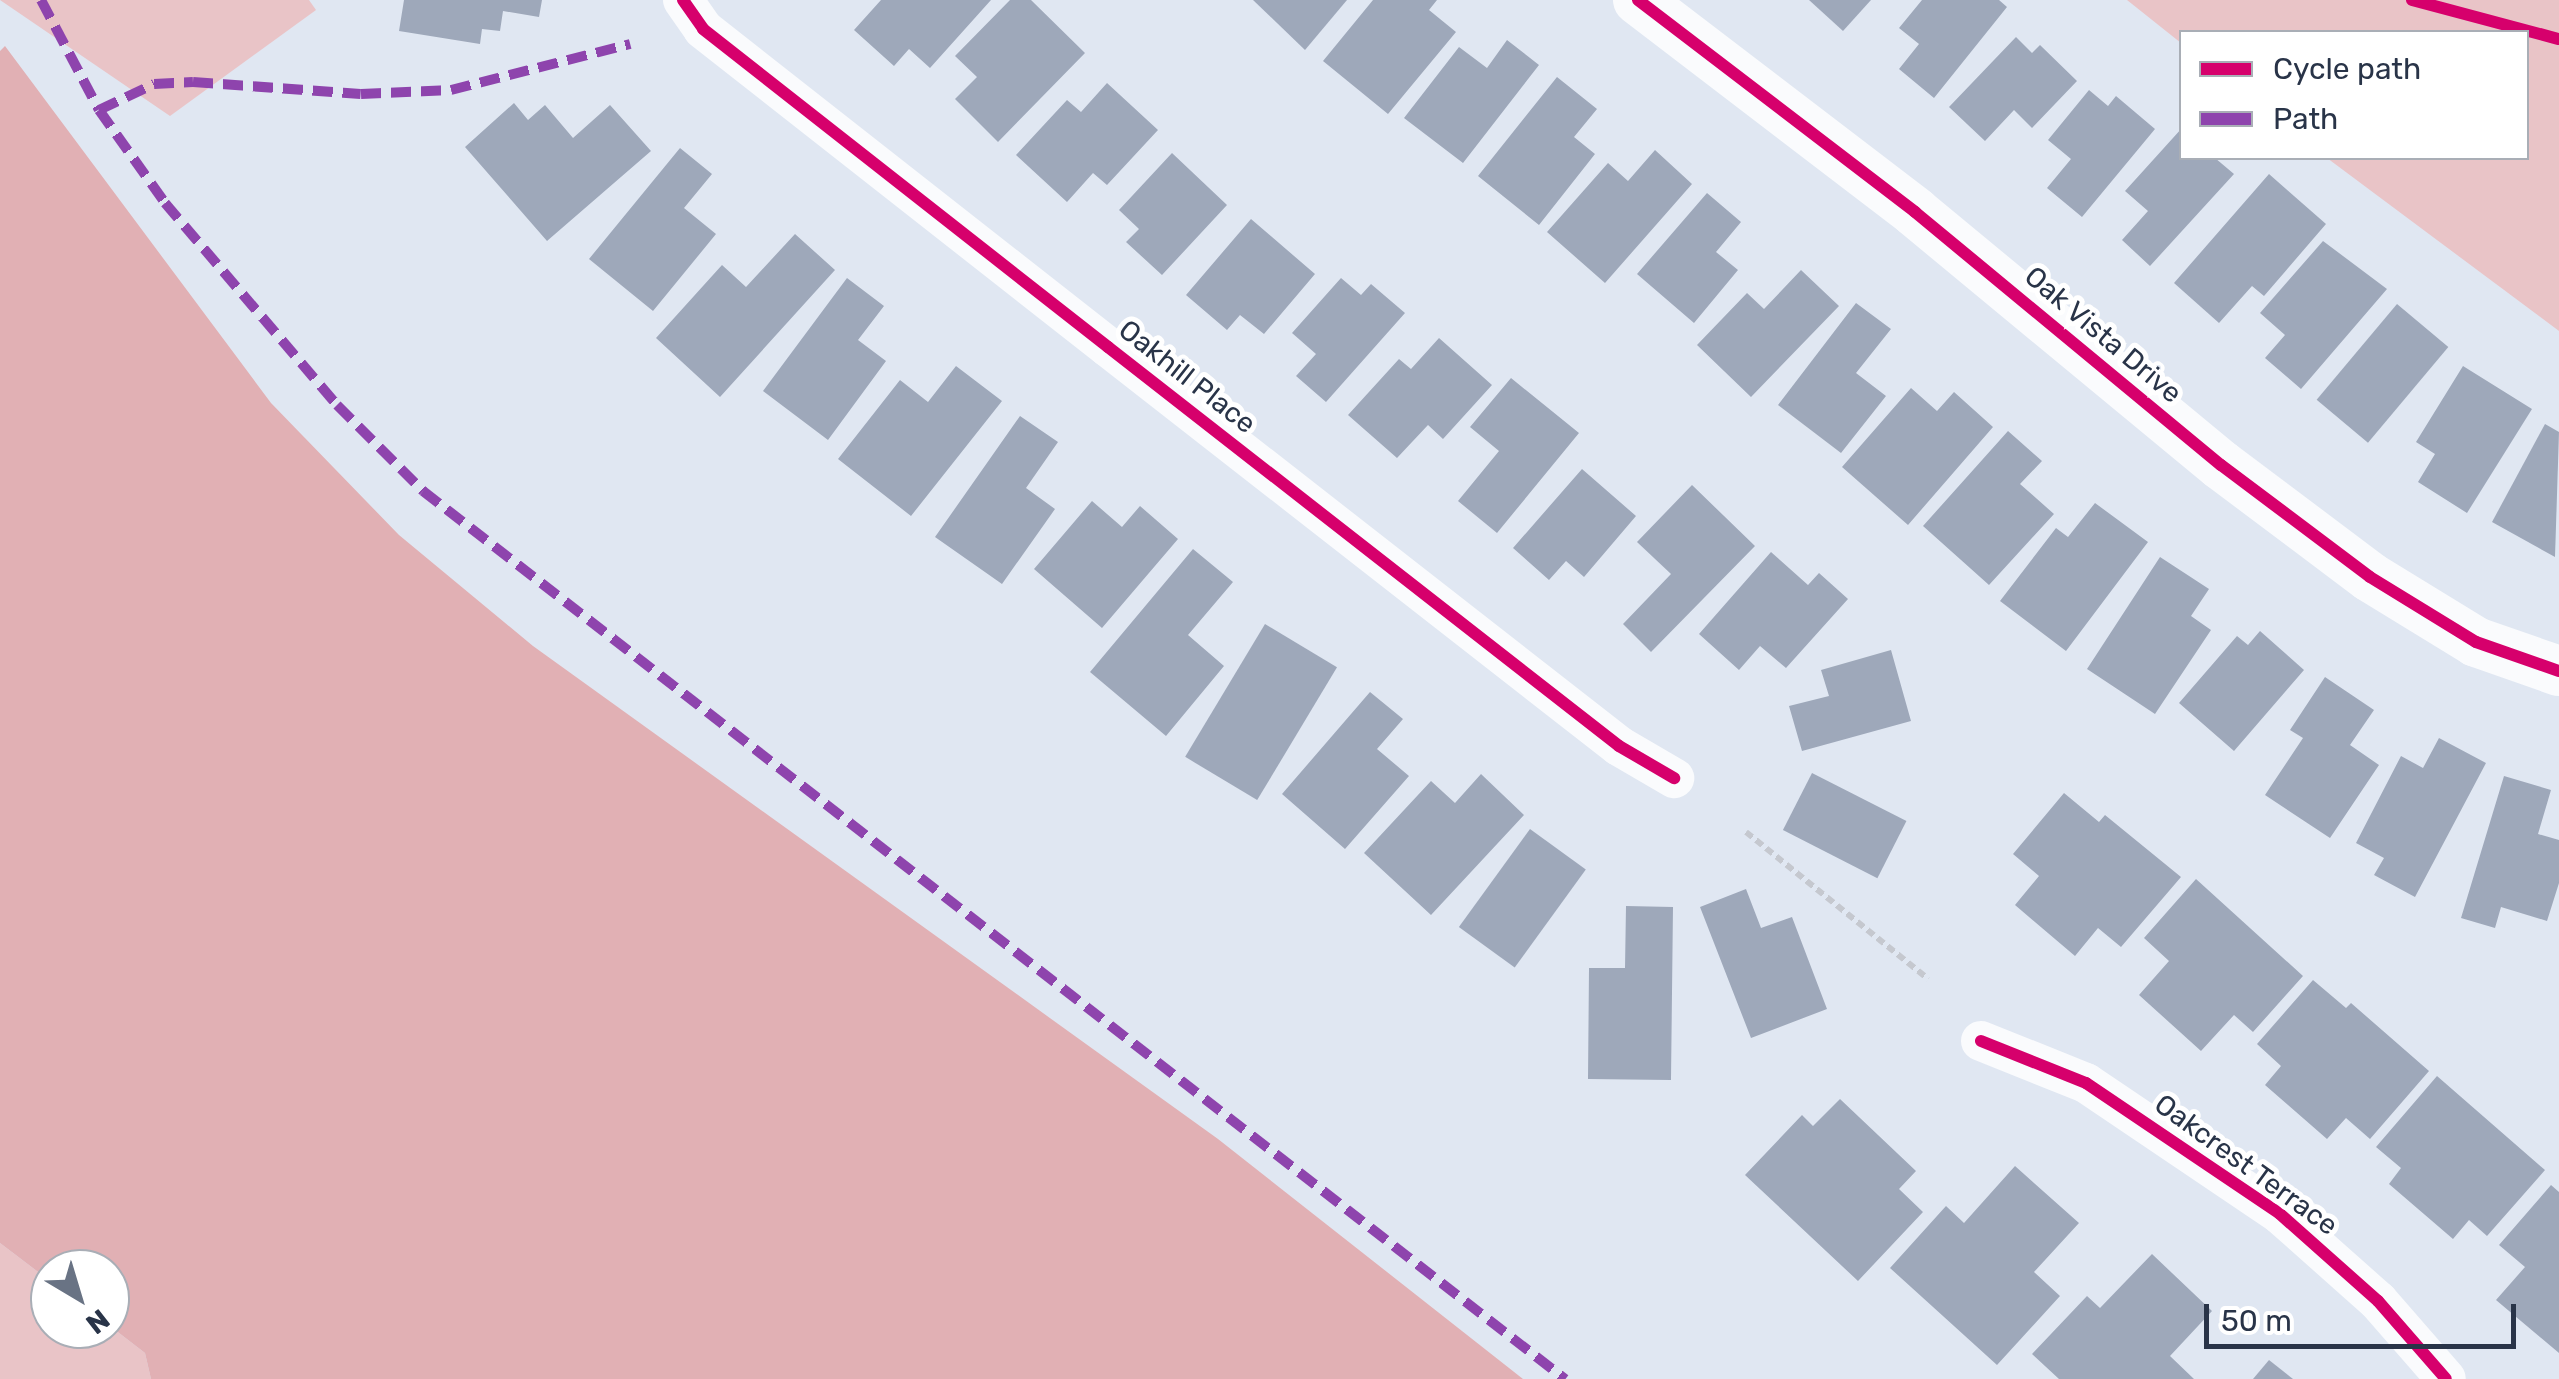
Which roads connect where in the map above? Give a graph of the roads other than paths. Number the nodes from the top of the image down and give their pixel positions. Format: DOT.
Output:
graph roads {
  1 [pos="683,0"];
  2 [pos="1638,0"];
  3 [pos="2559,671"];
  4 [pos="1674,778"];
  5 [pos="1981,1041"];
  6 [pos="2446,1379"];
  1 -- 4 [label="street, Oakhill Place"];
  2 -- 3 [label="street, Oak Vista Drive"];
  5 -- 6 [label="street, Oakcrest Terrace"];
}
